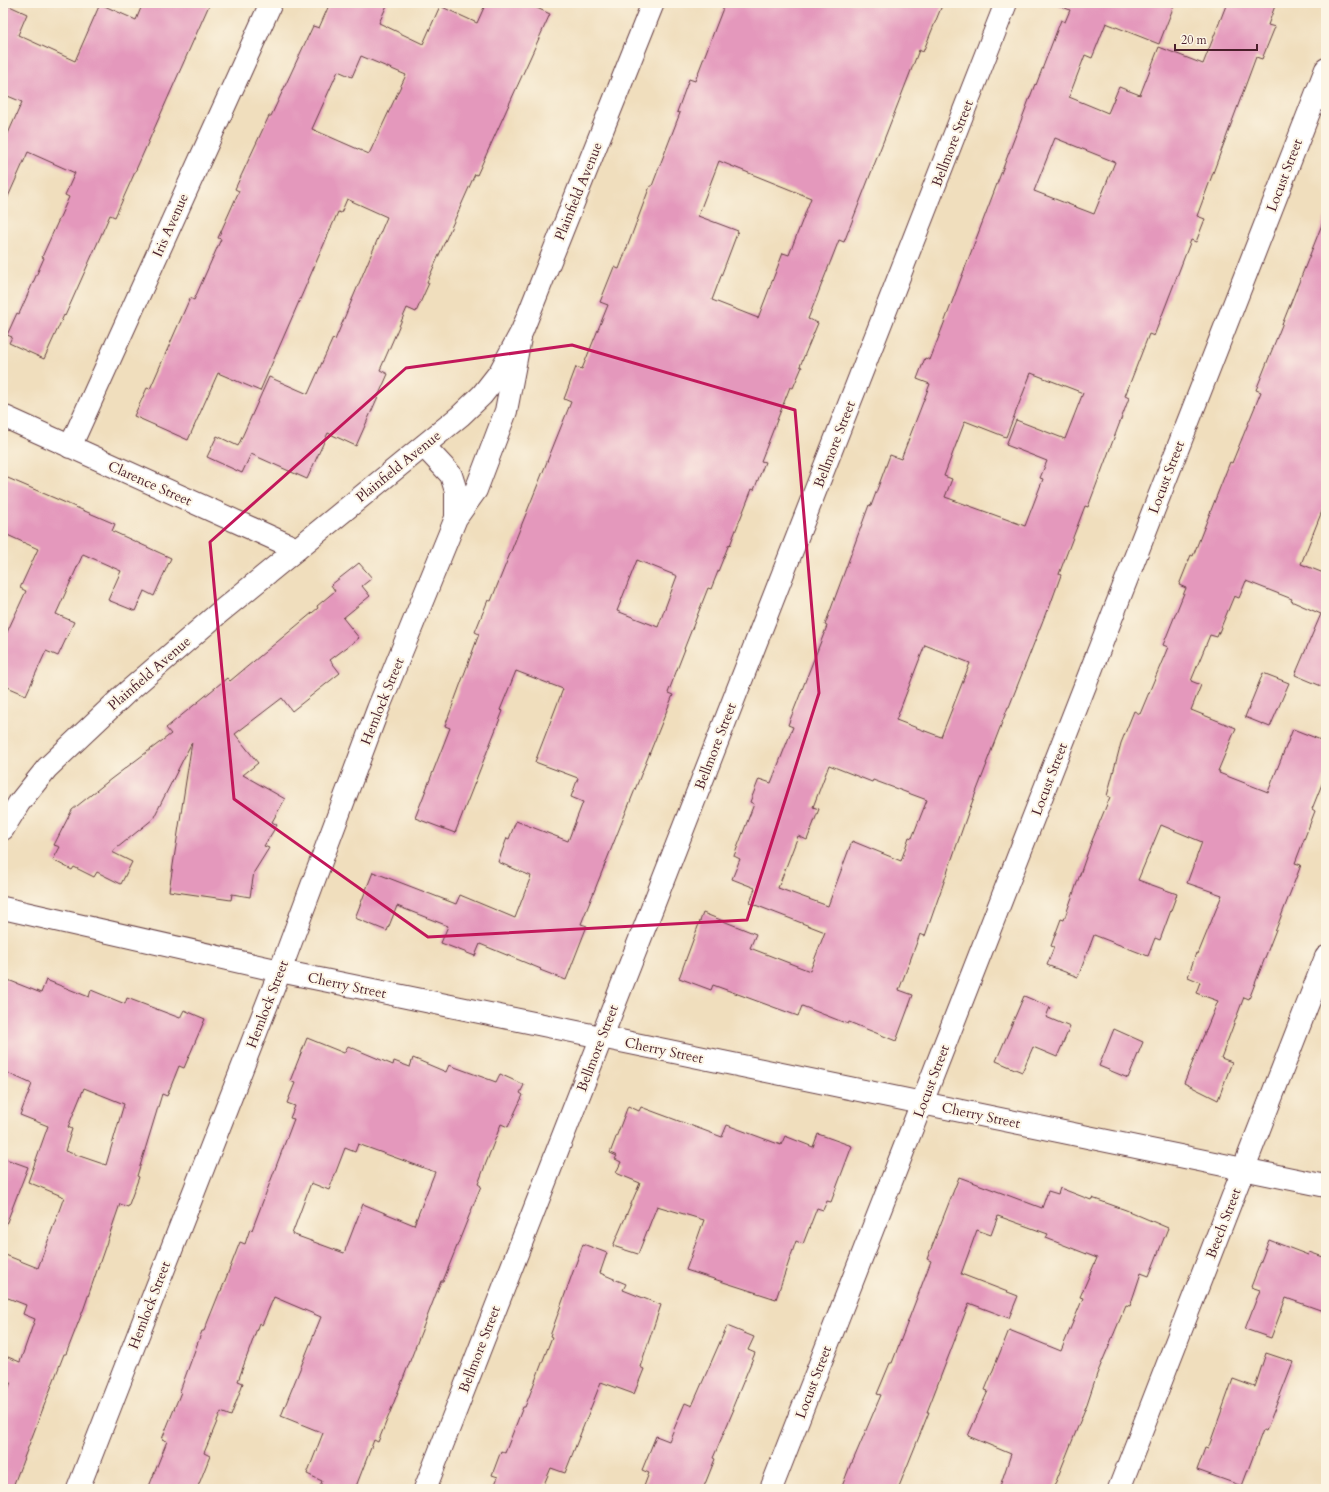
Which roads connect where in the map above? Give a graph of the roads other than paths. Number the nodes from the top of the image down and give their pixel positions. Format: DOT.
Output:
graph roads {
  1 [pos="271,3"];
  2 [pos="652,3"];
  3 [pos="1006,3"];
  4 [pos="1326,69"];
  5 [pos="522,331"];
  6 [pos="3,416"];
  7 [pos="424,446"];
  8 [pos="70,447"];
  9 [pos="456,518"];
  10 [pos="297,549"];
  11 [pos="3,829"];
  12 [pos="3,908"];
  13 [pos="1326,957"];
  14 [pos="280,971"];
  15 [pos="602,1037"];
  16 [pos="922,1103"];
  17 [pos="1244,1169"];
  18 [pos="1326,1186"];
  19 [pos="78,1489"];
  20 [pos="425,1489"];
  21 [pos="771,1489"];
  22 [pos="1119,1489"];
  1 -- 8 [label="street, Iris Avenue"];
  2 -- 5 [label="street, Plainfield Avenue"];
  3 -- 15 [label="street, Bellmore Street"];
  4 -- 16 [label="street, Locust Street"];
  5 -- 7 [label="street, Plainfield Avenue"];
  5 -- 9 [label="street, Hemlock Street"];
  6 -- 8 [label="street, Clarence Street"];
  7 -- 9 [label="street, Hemlock Street"];
  7 -- 10 [label="street, Plainfield Avenue"];
  8 -- 10 [label="street, Clarence Street"];
  9 -- 14 [label="street, Hemlock Street"];
  10 -- 11 [label="street, Plainfield Avenue"];
  12 -- 14 [label="street, Cherry Street"];
  13 -- 17 [label="street, Beech Street"];
  14 -- 15 [label="street, Cherry Street"];
  14 -- 19 [label="street, Hemlock Street"];
  15 -- 16 [label="street, Cherry Street"];
  15 -- 20 [label="street, Bellmore Street"];
  16 -- 17 [label="street, Cherry Street"];
  16 -- 21 [label="street, Locust Street"];
  17 -- 18 [label="street, Cherry Street"];
  17 -- 22 [label="street, Beech Street"];
}
